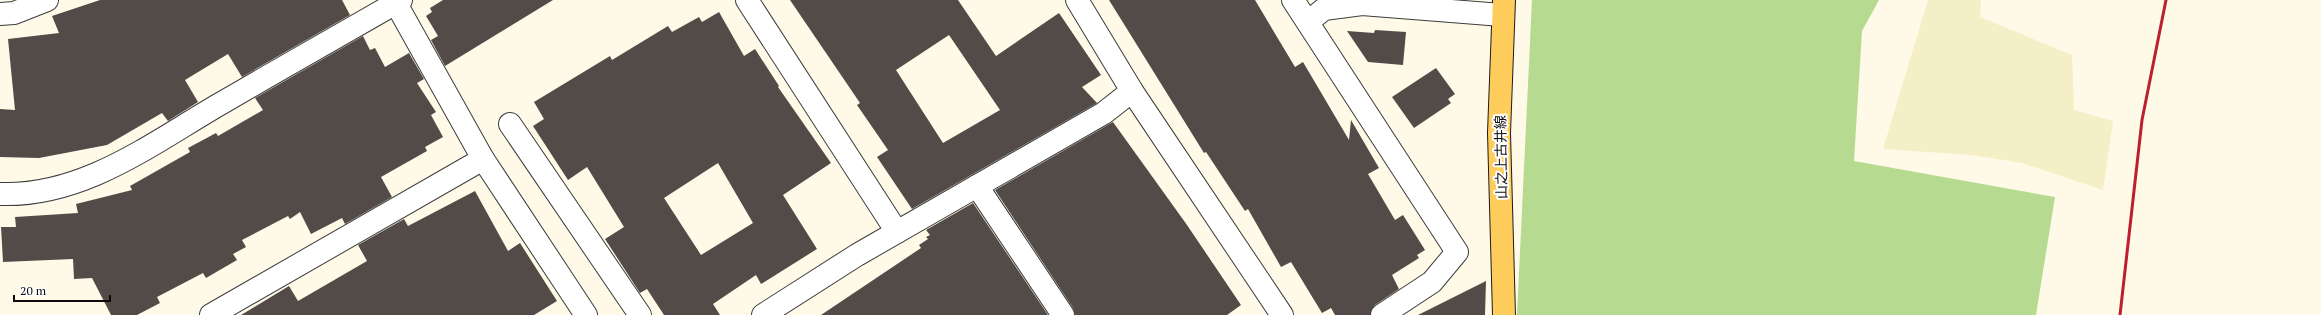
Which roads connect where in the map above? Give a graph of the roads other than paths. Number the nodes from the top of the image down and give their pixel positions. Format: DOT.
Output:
graph roads {
  1 [pos="47,0"];
  2 [pos="746,0"];
  3 [pos="1076,0"];
  4 [pos="1293,0"];
  5 [pos="397,1"];
  6 [pos="1503,8"];
  7 [pos="0,14"];
  8 [pos="1308,22"];
  9 [pos="1132,91"];
  10 [pos="510,124"];
  11 [pos="483,159"];
  12 [pos="977,186"];
  13 [pos="0,194"];
  14 [pos="898,232"];
  15 [pos="582,314"];
  16 [pos="210,315"];
  17 [pos="640,315"];
  18 [pos="763,315"];
  19 [pos="1063,315"];
  20 [pos="1282,315"];
  21 [pos="1382,315"];
  22 [pos="1504,315"];
  1 -- 7 [label="street"];
  2 -- 14 [label="street"];
  3 -- 9 [label="street"];
  4 -- 8 [label="street"];
  5 -- 11 [label="street"];
  5 -- 13 [label="street"];
  6 -- 8 [label="street"];
  6 -- 22 [label="main road, 山之上古井線"];
  8 -- 21 [label="street"];
  9 -- 12 [label="street"];
  9 -- 20 [label="street"];
  10 -- 17 [label="street"];
  11 -- 15 [label="street"];
  11 -- 16 [label="street"];
  12 -- 14 [label="street"];
  12 -- 19 [label="street"];
  14 -- 18 [label="street"];
}
